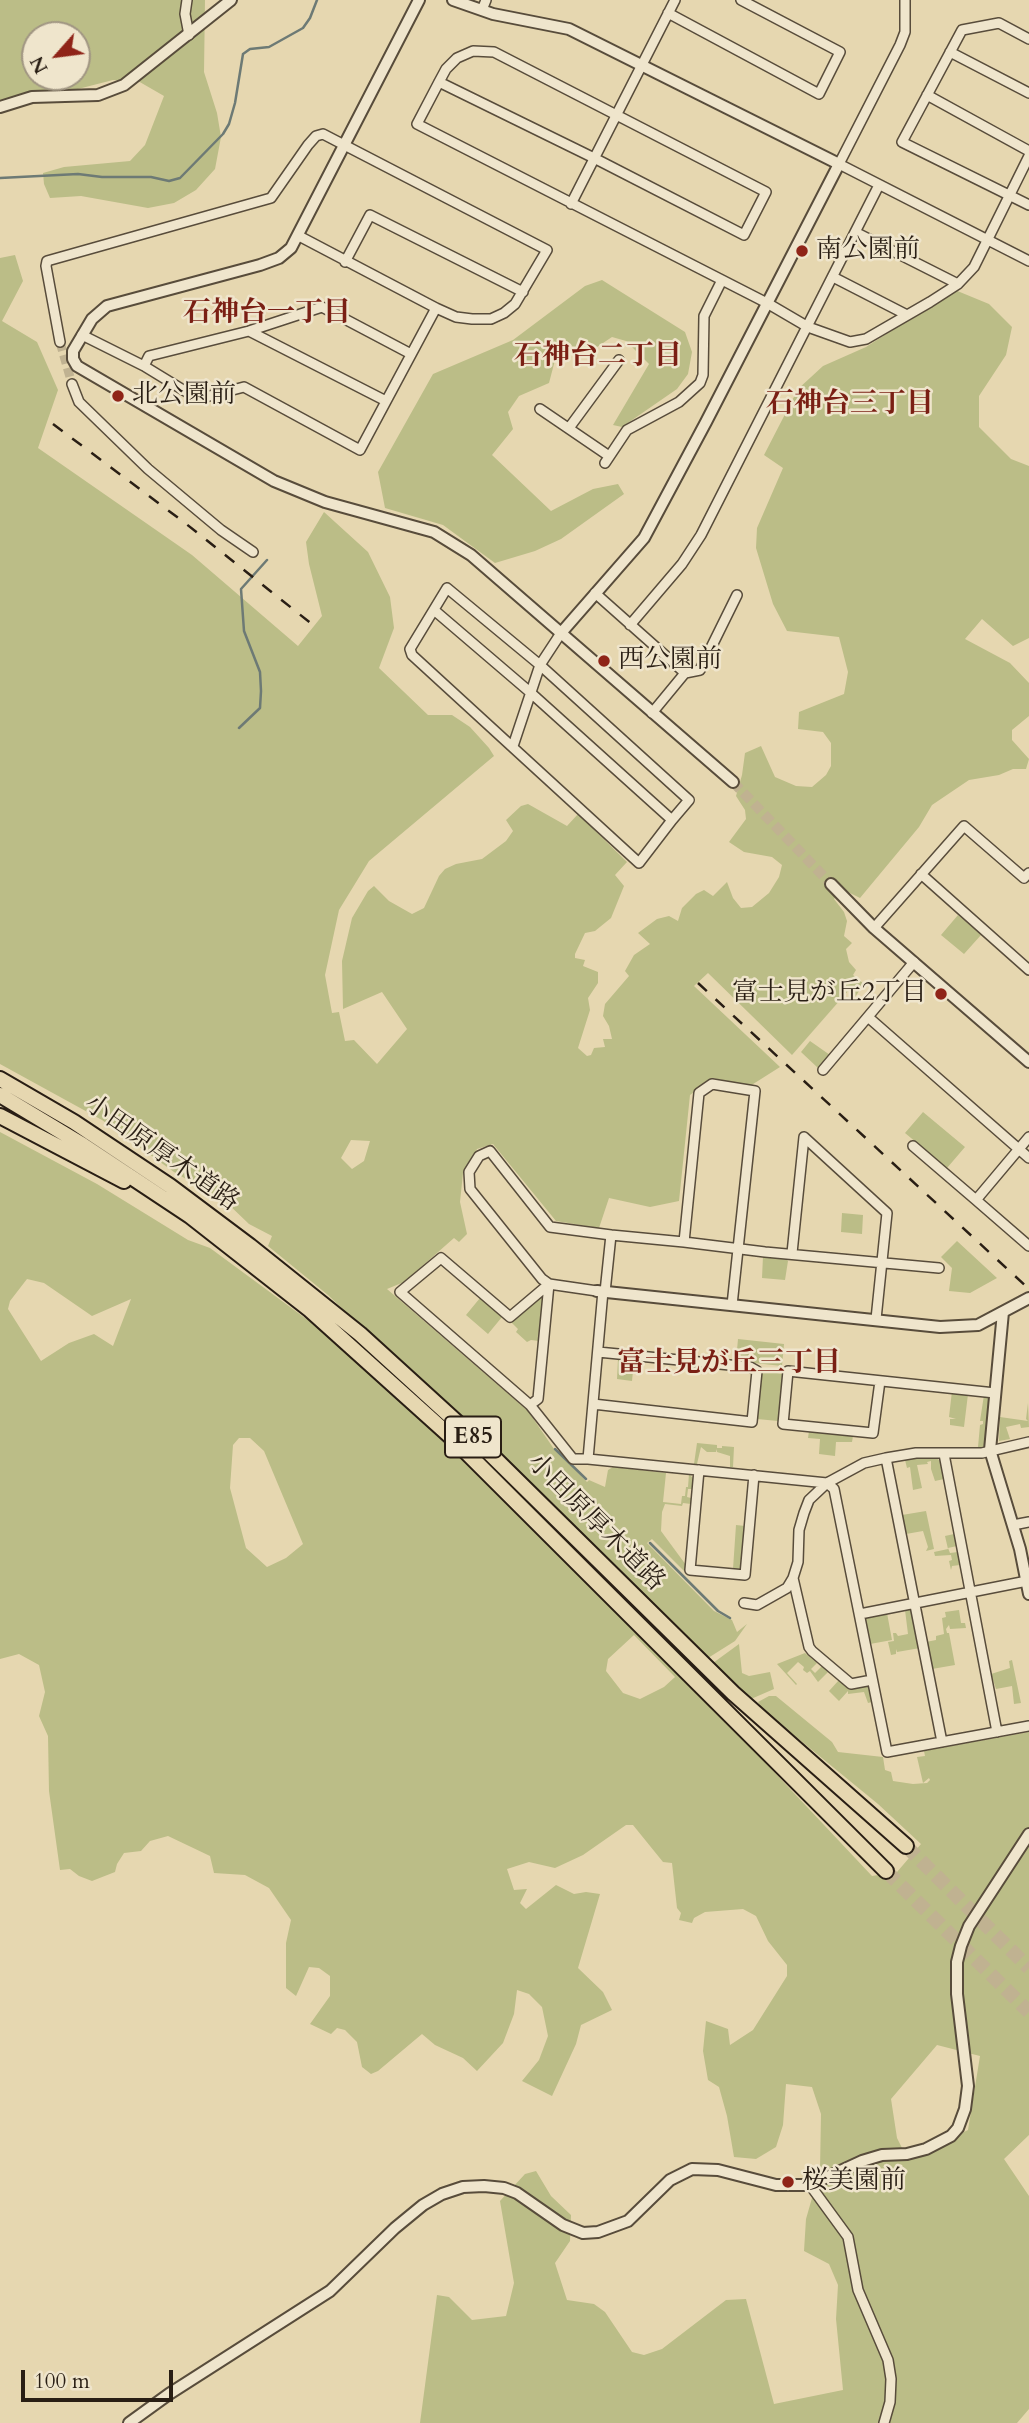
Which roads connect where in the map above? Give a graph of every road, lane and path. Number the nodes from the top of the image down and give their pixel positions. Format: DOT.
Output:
graph roads {
  1 [pos="187,0"];
  2 [pos="231,0"];
  3 [pos="419,0"];
  4 [pos="453,0"];
  5 [pos="675,0"];
  6 [pos="741,0"];
  7 [pos="905,0"];
  8 [pos="484,5"];
  9 [pos="668,13"];
  10 [pos="188,35"];
  11 [pos="1029,39"];
  12 [pos="950,52"];
  13 [pos="642,65"];
  14 [pos="439,82"];
  15 [pos="1029,93"];
  16 [pos="927,95"];
  17 [pos="0,107"];
  18 [pos="617,114"];
  19 [pos="345,146"];
  20 [pos="1029,150"];
  21 [pos="1029,156"];
  22 [pos="594,158"];
  23 [pos="839,164"];
  24 [pos="879,185"];
  25 [pos="1010,196"];
  26 [pos="571,204"];
  27 [pos="1029,205"];
  28 [pos="857,233"];
  29 [pos="299,236"];
  30 [pos="988,240"];
  31 [pos="1029,261"];
  32 [pos="345,262"];
  33 [pos="833,277"];
  34 [pos="722,280"];
  35 [pos="958,284"];
  36 [pos="523,292"];
  37 [pos="767,303"];
  38 [pos="436,308"];
  39 [pos="907,315"];
  40 [pos="808,327"];
  41 [pos="249,331"];
  42 [pos="82,335"];
  43 [pos="60,342"];
  44 [pos="411,354"];
  45 [pos="619,360"];
  46 [pos="144,366"];
  47 [pos="72,384"];
  48 [pos="386,401"];
  49 [pos="540,409"];
  50 [pos="569,428"];
  51 [pos="253,552"];
  52 [pos="595,593"];
  53 [pos="737,595"];
  54 [pos="434,610"];
  55 [pos="630,625"];
  56 [pos="561,633"];
  57 [pos="540,665"];
  58 [pos="685,673"];
  59 [pos="531,693"];
  60 [pos="652,713"];
  61 [pos="513,746"];
  62 [pos="733,782"];
  63 [pos="672,820"];
  64 [pos="921,874"];
  65 [pos="1027,878"];
  66 [pos="831,884"];
  67 [pos="874,928"];
  68 [pos="914,962"];
  69 [pos="1029,970"];
  70 [pos="868,1017"];
  71 [pos="1029,1062"];
  72 [pos="823,1070"];
  73 [pos="0,1079"];
  74 [pos="0,1096"];
  75 [pos="0,1116"];
  76 [pos="1029,1137"];
  77 [pos="913,1146"];
  78 [pos="1019,1149"];
  79 [pos="1029,1158"];
  80 [pos="976,1200"];
  81 [pos="190,1216"];
  82 [pos="611,1235"];
  83 [pos="684,1242"];
  84 [pos="1029,1245"];
  85 [pos="738,1248"];
  86 [pos="792,1253"];
  87 [pos="883,1262"];
  88 [pos="939,1268"];
  89 [pos="549,1284"];
  90 [pos="601,1291"];
  91 [pos="1029,1298"];
  92 [pos="732,1305"];
  93 [pos="1003,1312"];
  94 [pos="876,1319"];
  95 [pos="598,1352"];
  96 [pos="880,1381"];
  97 [pos="995,1393"];
  98 [pos="593,1404"];
  99 [pos="530,1405"];
  100 [pos="1029,1442"];
  101 [pos="990,1450"];
  102 [pos="944,1454"];
  103 [pos="886,1458"];
  104 [pos="588,1459"];
  105 [pos="699,1470"];
  106 [pos="754,1475"];
  107 [pos="827,1483"];
  108 [pos="1029,1522"];
  109 [pos="1013,1525"];
  110 [pos="793,1578"];
  111 [pos="1027,1581"];
  112 [pos="970,1591"];
  113 [pos="1029,1594"];
  114 [pos="914,1602"];
  115 [pos="744,1603"];
  116 [pos="860,1614"];
  117 [pos="872,1680"];
  118 [pos="1029,1726"];
  119 [pos="998,1732"];
  120 [pos="942,1742"];
  121 [pos="1029,1834"];
  122 [pos="906,1846"];
  123 [pos="886,1871"];
  124 [pos="810,2185"];
  125 [pos="128,2423"];
  126 [pos="884,2423"];
  1 -- 10 [label="street"];
  2 -- 10 [label="street"];
  3 -- 19 [label="street"];
  4 -- 8 [label="street"];
  5 -- 9 [label="street"];
  6 -- 9 [label="street"];
  7 -- 23 [label="street"];
  8 -- 13 [label="street"];
  9 -- 13 [label="street"];
  10 -- 17 [label="street"];
  11 -- 12 [label="street"];
  12 -- 15 [label="street"];
  12 -- 16 [label="street"];
  13 -- 18 [label="street"];
  13 -- 23 [label="street"];
  14 -- 18 [label="street"];
  14 -- 22 [label="street"];
  14 -- 26 [label="street"];
  16 -- 20 [label="street"];
  16 -- 25 [label="street"];
  18 -- 22 [label="street"];
  18 -- 22 [label="street"];
  19 -- 29 [label="street"];
  19 -- 36 [label="street"];
  19 -- 43 [label="street"];
  21 -- 25 [label="street"];
  22 -- 26 [label="street"];
  23 -- 24 [label="street"];
  23 -- 37 [label="street"];
  24 -- 28 [label="street"];
  24 -- 30 [label="street"];
  25 -- 27 [label="street"];
  25 -- 30 [label="street"];
  26 -- 34 [label="street"];
  28 -- 33 [label="street"];
  28 -- 35 [label="street"];
  29 -- 32 [label="street"];
  29 -- 42 [label="street"];
  30 -- 31 [label="street"];
  30 -- 35 [label="street"];
  32 -- 36 [label="street"];
  32 -- 38 [label="street"];
  33 -- 39 [label="street"];
  33 -- 40 [label="street"];
  34 -- 37 [label="street"];
  34 -- 50 [label="street"];
  35 -- 39 [label="street"];
  36 -- 38 [label="street"];
  37 -- 40 [label="street"];
  37 -- 52 [label="street"];
  38 -- 44 [label="street"];
  39 -- 40 [label="street"];
  40 -- 55 [label="street"];
  41 -- 44 [label="street"];
  41 -- 46 [label="street"];
  41 -- 48 [label="street"];
  42 -- 46 [label="street"];
  42 -- 56 [label="street"];
  44 -- 48 [label="street"];
  45 -- 50 [label="street"];
  46 -- 48 [label="street"];
  47 -- 51 [label="street"];
  49 -- 50 [label="street"];
  52 -- 55 [label="street"];
  52 -- 56 [label="street"];
  53 -- 58 [label="street"];
  54 -- 57 [label="street"];
  54 -- 59 [label="street"];
  54 -- 61 [label="street"];
  55 -- 58 [label="street"];
  56 -- 57 [label="street"];
  56 -- 60 [label="street"];
  57 -- 59 [label="street"];
  57 -- 63 [label="street"];
  58 -- 60 [label="street"];
  59 -- 61 [label="street"];
  59 -- 63 [label="street"];
  60 -- 62 [label="street"];
  61 -- 63 [label="street"];
  64 -- 65 [label="street"];
  64 -- 67 [label="street"];
  64 -- 69 [label="street"];
  66 -- 67 [label="street"];
  67 -- 68 [label="street"];
  68 -- 70 [label="street"];
  68 -- 71 [label="street"];
  70 -- 72 [label="street"];
  70 -- 78 [label="street"];
  73 -- 122 [label="highway, 小田原厚木道路 / E85"];
  74 -- 81 [label="highway, 小田原厚木道路 / E85"];
  75 -- 81 [label="highway"];
  76 -- 78 [label="street"];
  77 -- 80 [label="street"];
  78 -- 79 [label="street"];
  78 -- 80 [label="street"];
  80 -- 84 [label="street"];
  81 -- 123 [label="highway, 小田原厚木道路 / E85"];
  82 -- 83 [label="street"];
  82 -- 89 [label="street"];
  82 -- 90 [label="street"];
  83 -- 85 [label="street"];
  83 -- 85 [label="street"];
  85 -- 86 [label="street"];
  85 -- 92 [label="street"];
  86 -- 87 [label="street"];
  86 -- 87 [label="street"];
  87 -- 88 [label="street"];
  87 -- 94 [label="street"];
  89 -- 90 [label="street"];
  89 -- 99 [label="street"];
  89 -- 99 [label="street"];
  90 -- 92 [label="street"];
  90 -- 95 [label="street"];
  91 -- 93 [label="street"];
  92 -- 94 [label="street"];
  93 -- 94 [label="street"];
  93 -- 97 [label="street"];
  95 -- 98 [label="street"];
  95 -- 98 [label="street"];
  96 -- 96 [label="street"];
  96 -- 97 [label="street"];
  97 -- 101 [label="street"];
  98 -- 104 [label="street"];
  99 -- 104 [label="street"];
  100 -- 101 [label="street"];
  101 -- 102 [label="street"];
  101 -- 109 [label="street"];
  102 -- 103 [label="street"];
  102 -- 112 [label="street"];
  103 -- 107 [label="street"];
  103 -- 114 [label="street"];
  104 -- 105 [label="street"];
  105 -- 106 [label="street"];
  105 -- 106 [label="street"];
  106 -- 107 [label="street"];
  107 -- 110 [label="street"];
  107 -- 116 [label="street"];
  108 -- 109 [label="street"];
  109 -- 111 [label="street"];
  110 -- 115 [label="street"];
  110 -- 117 [label="street"];
  111 -- 112 [label="street"];
  111 -- 113 [label="street"];
  112 -- 114 [label="street"];
  112 -- 119 [label="street"];
  114 -- 116 [label="street"];
  114 -- 120 [label="street"];
  116 -- 117 [label="street"];
  117 -- 120 [label="street"];
  118 -- 119 [label="street"];
  119 -- 120 [label="street"];
  121 -- 124 [label="street"];
  124 -- 125 [label="street"];
  124 -- 126 [label="street"];
}
